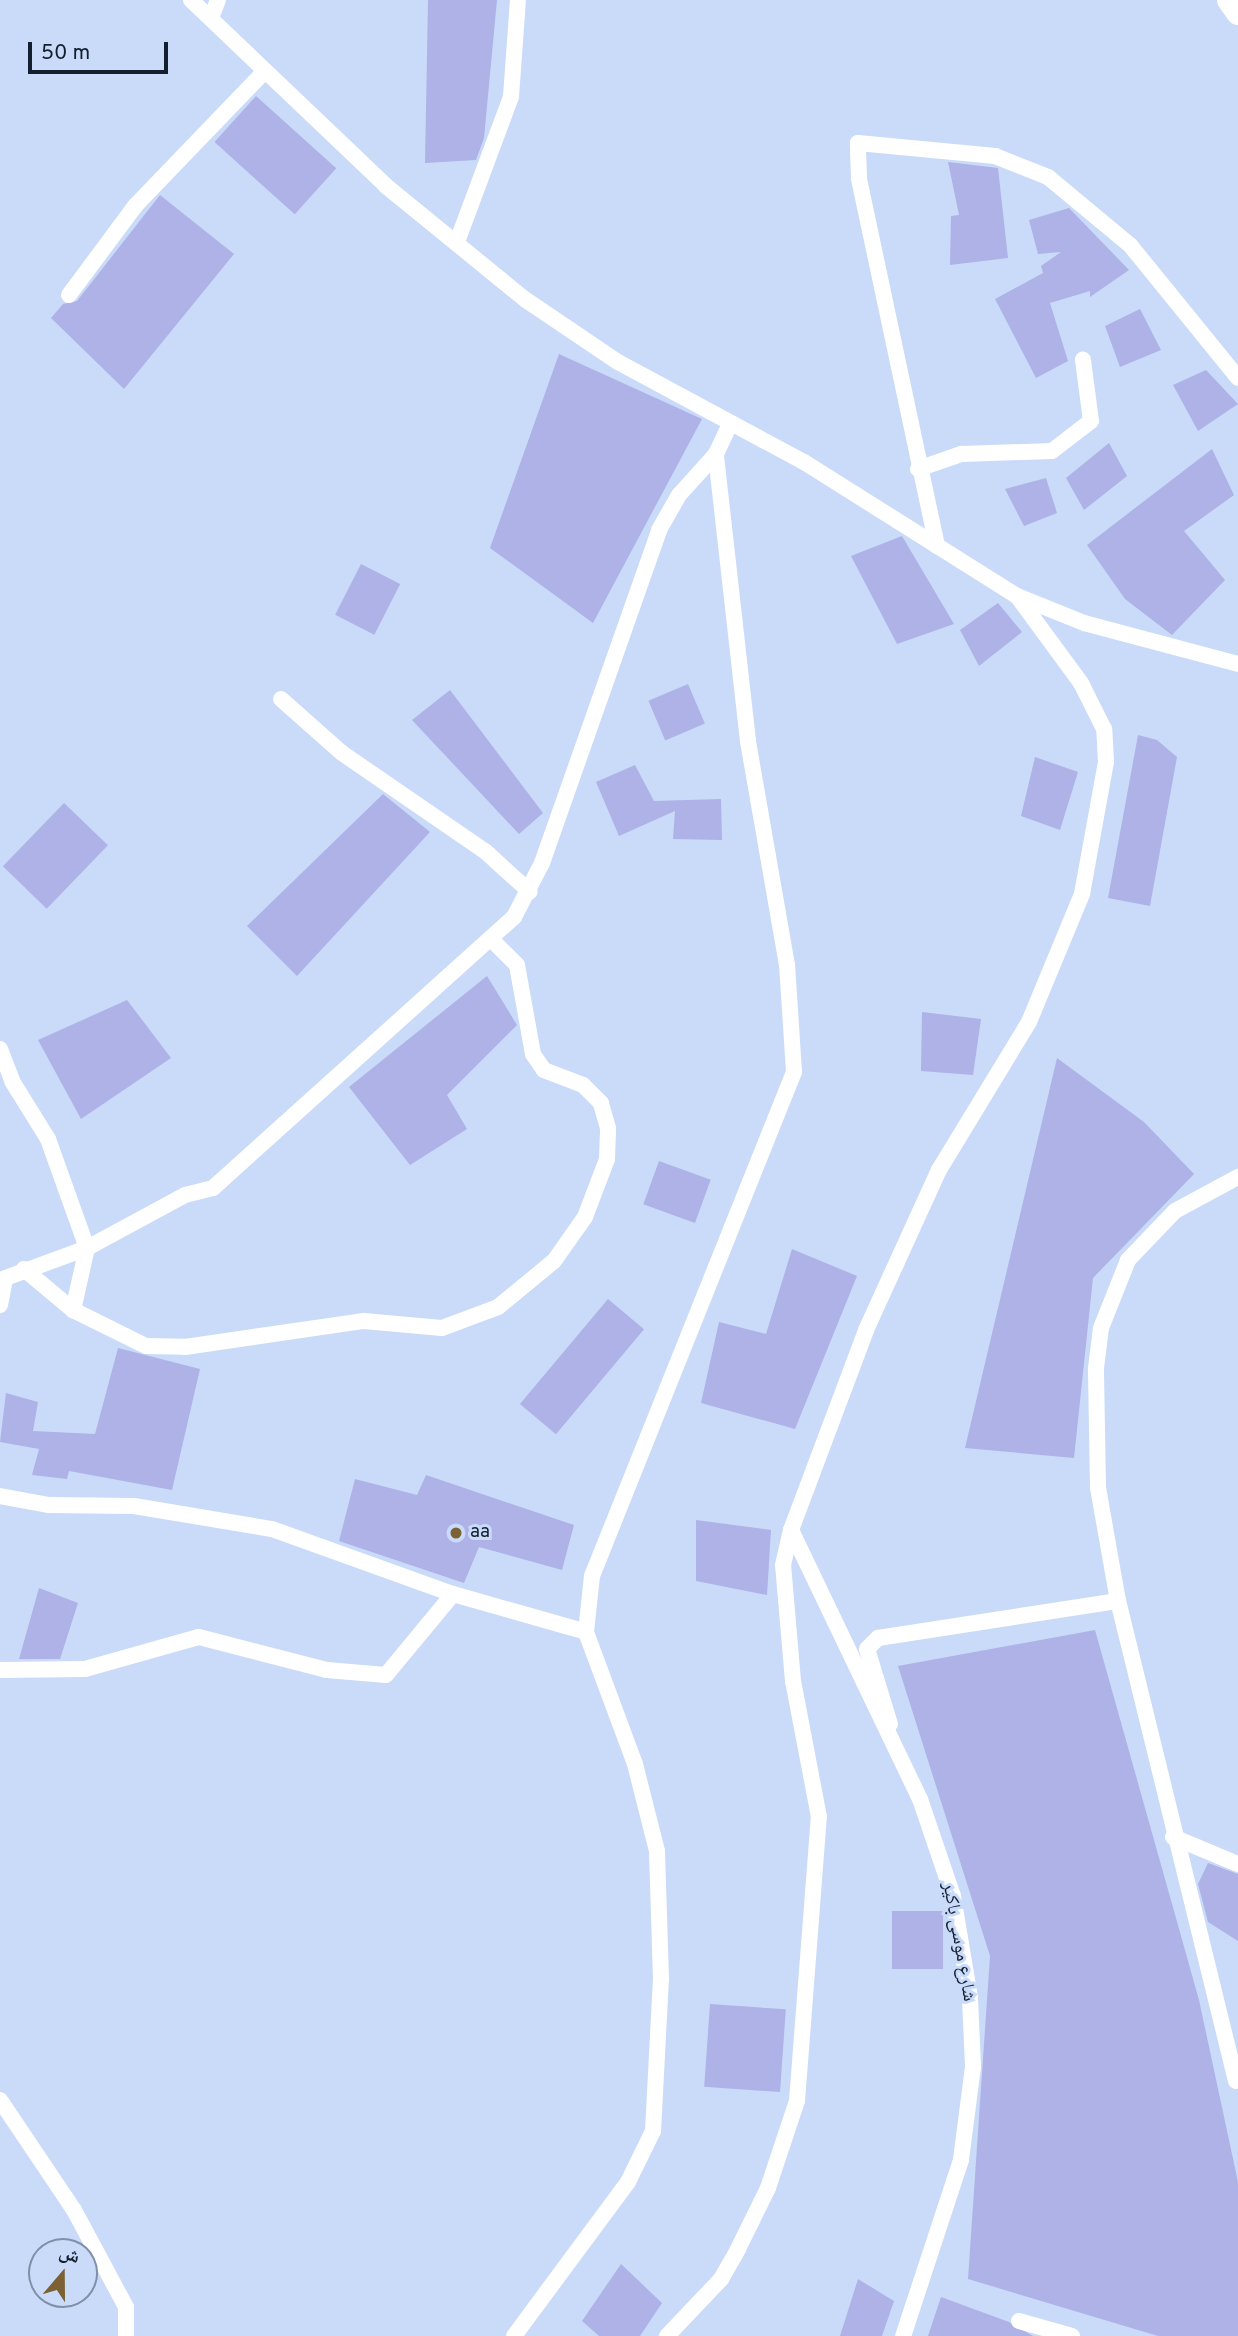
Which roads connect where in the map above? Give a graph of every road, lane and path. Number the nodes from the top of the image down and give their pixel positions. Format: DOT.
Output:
graph roads {
  1 [pos="191,0"];
  2 [pos="218,0"];
  3 [pos="518,0"];
  4 [pos="1228,0"];
  5 [pos="1238,13"];
  6 [pos="211,18"];
  7 [pos="264,72"];
  8 [pos="457,242"];
  9 [pos="69,295"];
  10 [pos="1083,360"];
  11 [pos="1238,378"];
  12 [pos="730,424"];
  13 [pos="716,454"];
  14 [pos="918,469"];
  15 [pos="937,545"];
  16 [pos="1017,596"];
  17 [pos="1238,664"];
  18 [pos="281,699"];
  19 [pos="530,892"];
  20 [pos="491,939"];
  21 [pos="0,1049"];
  22 [pos="6,1081"];
  23 [pos="1238,1177"];
  24 [pos="87,1248"];
  25 [pos="24,1269"];
  26 [pos="2,1279"];
  27 [pos="0,1306"];
  28 [pos="74,1310"];
  29 [pos="0,1496"];
  30 [pos="791,1530"];
  31 [pos="453,1594"];
  32 [pos="1118,1601"];
  33 [pos="586,1632"];
  34 [pos="0,1670"];
  35 [pos="890,1739"];
  36 [pos="1173,1838"];
  37 [pos="1238,1864"];
  38 [pos="1236,2081"];
  39 [pos="0,2100"];
  40 [pos="1019,2321"];
  41 [pos="126,2336"];
  42 [pos="514,2336"];
  43 [pos="667,2336"];
  44 [pos="903,2336"];
  45 [pos="1072,2336"];
  1 -- 6 [label="street"];
  2 -- 6 [label="street"];
  3 -- 8 [label="street"];
  4 -- 5 [label="main road"];
  6 -- 7 [label="street"];
  7 -- 8 [label="street"];
  7 -- 9 [label="street"];
  8 -- 12 [label="street"];
  10 -- 14 [label="street"];
  11 -- 14 [label="street"];
  12 -- 13 [label="street"];
  12 -- 15 [label="street"];
  13 -- 19 [label="street"];
  13 -- 33 [label="street"];
  14 -- 15 [label="street"];
  15 -- 16 [label="street"];
  16 -- 17 [label="street"];
  16 -- 30 [label="street"];
  18 -- 19 [label="street"];
  19 -- 20 [label="street"];
  20 -- 24 [label="street"];
  20 -- 28 [label="street"];
  21 -- 22 [label="street"];
  22 -- 24 [label="street"];
  23 -- 32 [label="street"];
  24 -- 25 [label="street"];
  24 -- 28 [label="street"];
  25 -- 26 [label="street"];
  25 -- 28 [label="street"];
  26 -- 27 [label="street"];
  29 -- 31 [label="street"];
  30 -- 35 [label="street, شارع موسى باكير"];
  30 -- 43 [label="street"];
  31 -- 33 [label="street"];
  31 -- 34 [label="street"];
  32 -- 35 [label="street"];
  32 -- 36 [label="street"];
  33 -- 42 [label="street"];
  35 -- 44 [label="street, شارع موسى باكير"];
  36 -- 37 [label="street"];
  36 -- 38 [label="street"];
  39 -- 41 [label="street"];
  40 -- 45 [label="street"];
}
